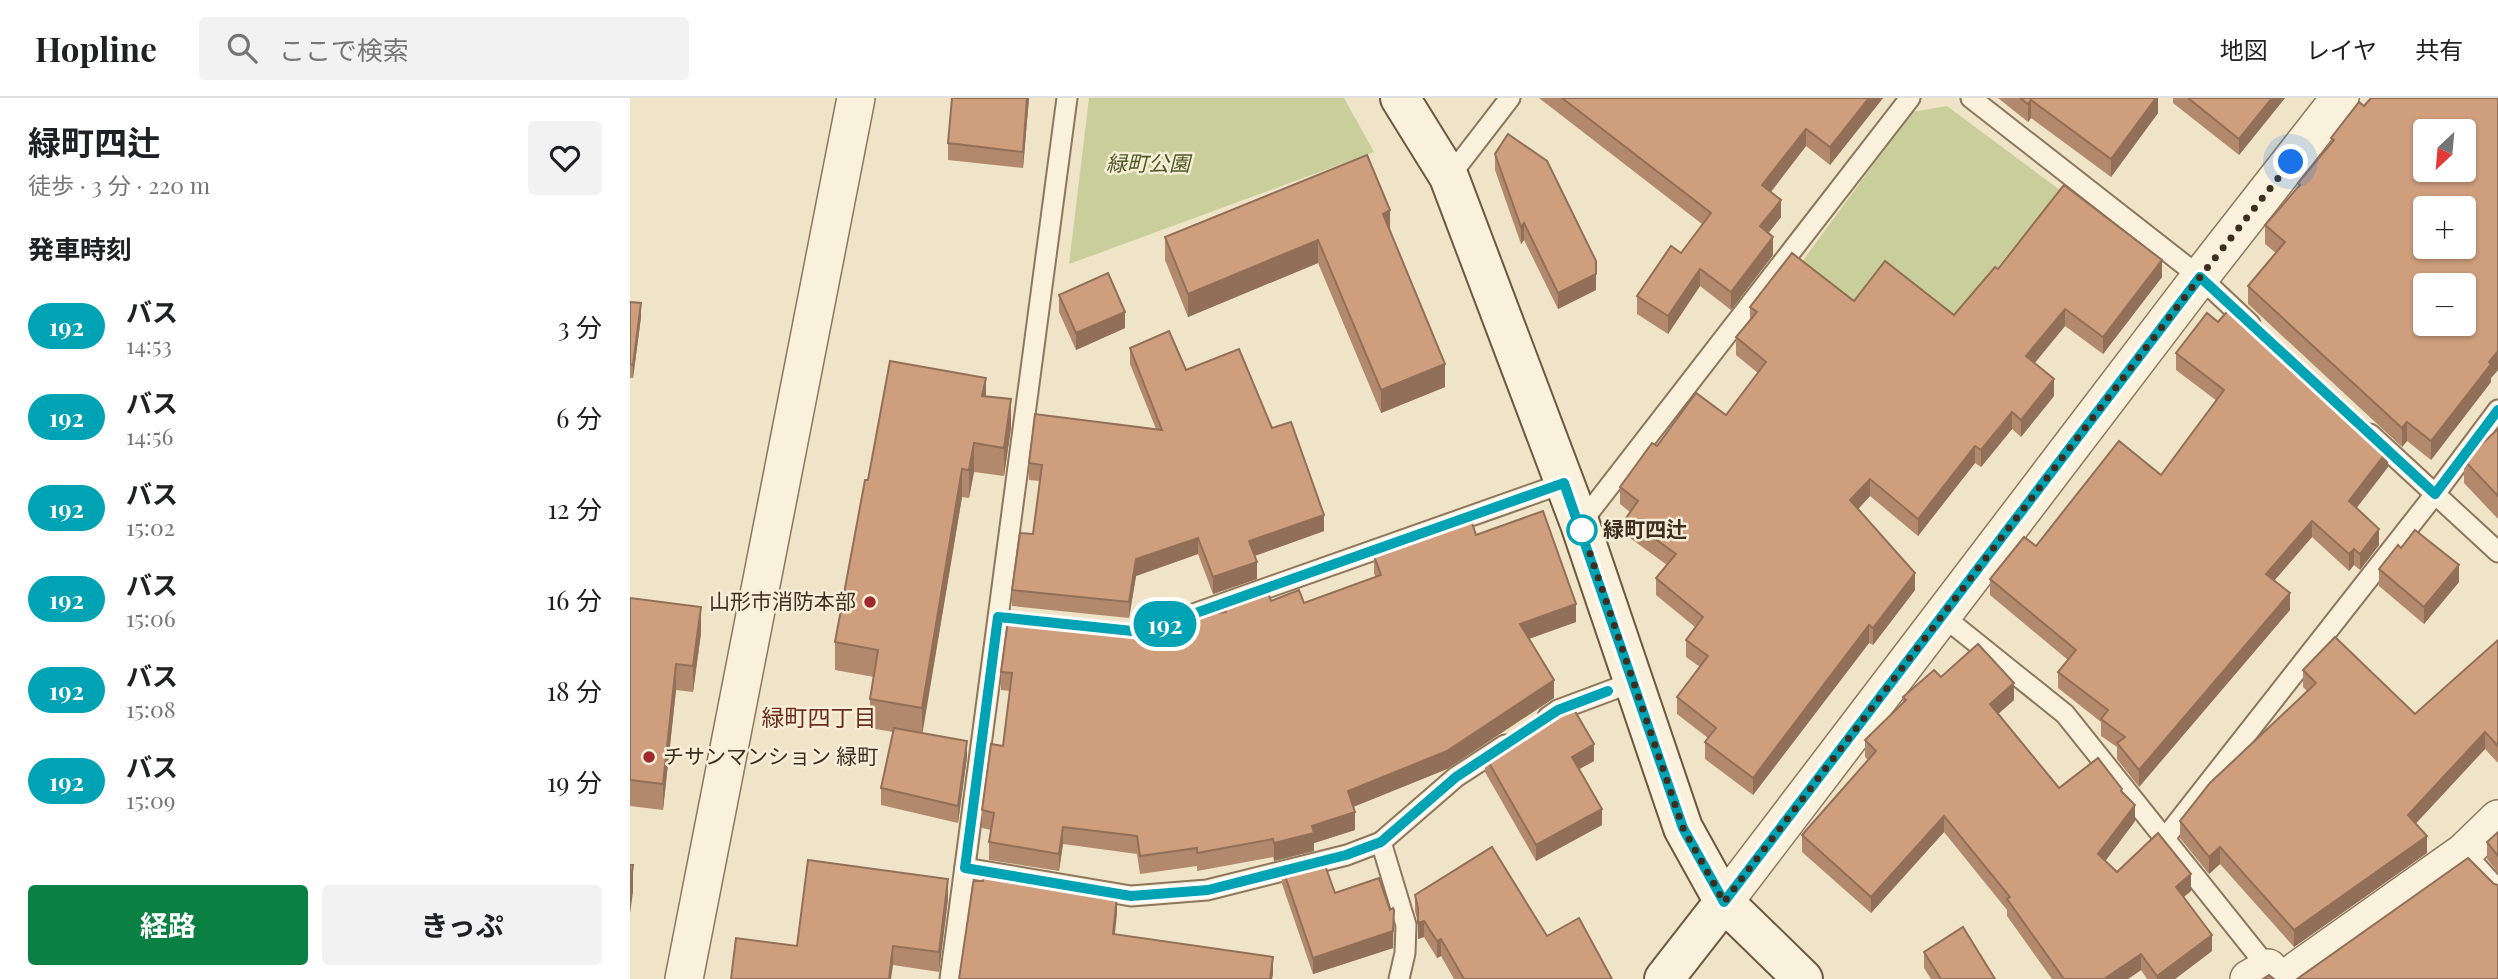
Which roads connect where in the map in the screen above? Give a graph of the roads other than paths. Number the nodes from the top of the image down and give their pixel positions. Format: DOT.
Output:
graph roads {
  1 [pos="856,98"];
  2 [pos="1067,98"];
  3 [pos="1400,98"];
  4 [pos="1510,98"];
  5 [pos="1910,98"];
  6 [pos="1971,98"];
  7 [pos="2340,98"];
  8 [pos="1449,177"];
  9 [pos="2200,277"];
  10 [pos="2261,334"];
  11 [pos="2498,410"];
  12 [pos="2353,419"];
  13 [pos="1564,483"];
  14 [pos="2435,494"];
  15 [pos="1580,524"];
  16 [pos="2498,552"];
  17 [pos="1944,617"];
  18 [pos="1142,632"];
  19 [pos="1633,682"];
  20 [pos="2498,818"];
  21 [pos="2165,838"];
  22 [pos="1381,842"];
  23 [pos="2464,852"];
  24 [pos="965,868"];
  25 [pos="2498,890"];
  26 [pos="1724,902"];
  27 [pos="2270,976"];
  28 [pos="684,979"];
  29 [pos="950,979"];
  30 [pos="1399,979"];
  31 [pos="1664,979"];
  32 [pos="1803,979"];
  1 -- 28 [label="street"];
  2 -- 24 [label="lane"];
  3 -- 8 [label="street"];
  4 -- 8 [label="lane"];
  5 -- 15 [label="lane"];
  6 -- 9 [label="lane"];
  7 -- 9 [label="street"];
  8 -- 13 [label="street"];
  9 -- 10 [label="lane"];
  9 -- 17 [label="street"];
  11 -- 14 [label="lane"];
  12 -- 14 [label="lane"];
  13 -- 15 [label="street"];
  13 -- 18 [label="lane"];
  14 -- 16 [label="lane"];
  14 -- 21 [label="lane"];
  15 -- 19 [label="street"];
  17 -- 21 [label="lane"];
  17 -- 26 [label="street"];
  19 -- 22 [label="lane"];
  19 -- 26 [label="street"];
  20 -- 23 [label="street"];
  21 -- 27 [label="lane"];
  22 -- 24 [label="lane"];
  22 -- 30 [label="lane"];
  23 -- 25 [label="lane"];
  23 -- 27 [label="street"];
  24 -- 29 [label="lane"];
  26 -- 31 [label="street"];
  26 -- 32 [label="street"];
}
